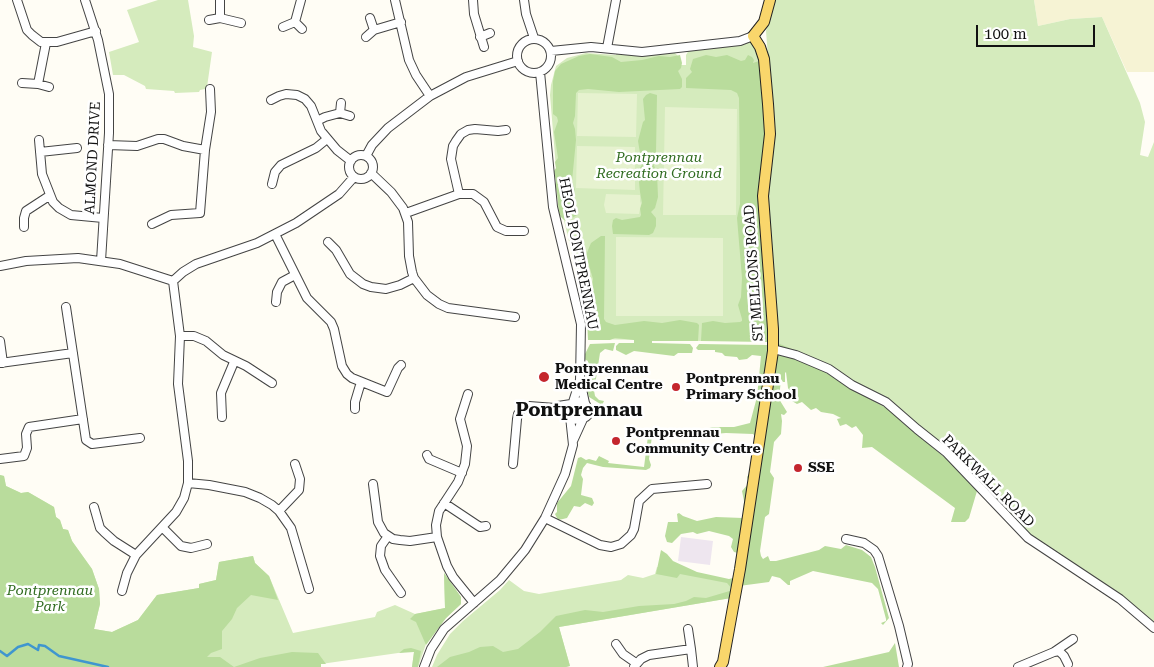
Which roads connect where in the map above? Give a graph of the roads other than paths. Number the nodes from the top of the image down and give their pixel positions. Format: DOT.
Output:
graph roads {
  1 [pos="17,0"];
  2 [pos="85,0"];
  3 [pos="220,0"];
  4 [pos="300,0"];
  5 [pos="395,0"];
  6 [pos="473,0"];
  7 [pos="524,0"];
  8 [pos="616,0"];
  9 [pos="770,0"];
  10 [pos="220,18"];
  11 [pos="370,18"];
  12 [pos="209,20"];
  13 [pos="295,22"];
  14 [pos="401,22"];
  15 [pos="241,23"];
  16 [pos="282,27"];
  17 [pos="302,29"];
  18 [pos="374,30"];
  19 [pos="96,31"];
  20 [pos="490,33"];
  21 [pos="753,36"];
  22 [pos="366,37"];
  23 [pos="480,37"];
  24 [pos="534,38"];
  25 [pos="46,43"];
  26 [pos="484,47"];
  27 [pos="606,48"];
  28 [pos="551,51"];
  29 [pos="518,61"];
  30 [pos="540,72"];
  31 [pos="22,83"];
  32 [pos="38,84"];
  33 [pos="49,87"];
  34 [pos="274,87"];
  35 [pos="210,89"];
  36 [pos="279,96"];
  37 [pos="430,96"];
  38 [pos="271,100"];
  39 [pos="341,103"];
  40 [pos="340,113"];
  41 [pos="350,116"];
  42 [pos="317,121"];
  43 [pos="506,130"];
  44 [pos="327,139"];
  45 [pos="39,140"];
  46 [pos="108,145"];
  47 [pos="77,148"];
  48 [pos="205,150"];
  49 [pos="40,152"];
  50 [pos="366,156"];
  51 [pos="350,161"];
  52 [pos="371,173"];
  53 [pos="354,177"];
  54 [pos="272,184"];
  55 [pos="459,194"];
  56 [pos="49,196"];
  57 [pos="406,213"];
  58 [pos="102,218"];
  59 [pos="152,224"];
  60 [pos="24,227"];
  61 [pos="524,231"];
  62 [pos="274,234"];
  63 [pos="328,242"];
  64 [pos="100,261"];
  65 [pos="0,266"];
  66 [pos="295,275"];
  67 [pos="414,278"];
  68 [pos="173,281"];
  69 [pos="276,302"];
  70 [pos="66,307"];
  71 [pos="514,317"];
  72 [pos="180,336"];
  73 [pos="0,340"];
  74 [pos="773,349"];
  75 [pos="73,353"];
  76 [pos="234,362"];
  77 [pos="2,363"];
  78 [pos="401,365"];
  79 [pos="580,380"];
  80 [pos="361,382"];
  81 [pos="272,383"];
  82 [pos="468,394"];
  83 [pos="572,403"];
  84 [pos="585,403"];
  85 [pos="555,408"];
  86 [pos="354,409"];
  87 [pos="570,416"];
  88 [pos="222,417"];
  89 [pos="83,419"];
  90 [pos="584,419"];
  91 [pos="140,438"];
  92 [pos="573,441"];
  93 [pos="427,455"];
  94 [pos="0,459"];
  95 [pos="295,464"];
  96 [pos="513,464"];
  97 [pos="462,473"];
  98 [pos="188,483"];
  99 [pos="373,484"];
  100 [pos="707,484"];
  101 [pos="444,503"];
  102 [pos="94,508"];
  103 [pos="279,511"];
  104 [pos="546,518"];
  105 [pos="486,526"];
  106 [pos="162,528"];
  107 [pos="388,536"];
  108 [pos="438,537"];
  109 [pos="846,539"];
  110 [pos="207,544"];
  111 [pos="136,555"];
  112 [pos="309,589"];
  113 [pos="122,591"];
  114 [pos="401,593"];
  115 [pos="474,603"];
  116 [pos="1154,628"];
  117 [pos="688,629"];
  118 [pos="1073,639"];
  119 [pos="616,644"];
  120 [pos="691,649"];
  121 [pos="1054,652"];
  122 [pos="1068,664"];
  123 [pos="635,665"];
  124 [pos="909,666"];
  125 [pos="424,667"];
  126 [pos="693,667"];
  127 [pos="720,667"];
  128 [pos="1018,667"];
  1 -- 25 [label="street"];
  2 -- 19 [label="street, ALMOND DRIVE"];
  3 -- 10 [label="street"];
  4 -- 13 [label="street"];
  5 -- 14 [label="street"];
  6 -- 23 [label="street"];
  7 -- 24 [label="street"];
  8 -- 27 [label="street"];
  9 -- 21 [label="main road"];
  10 -- 12 [label="street"];
  10 -- 15 [label="street"];
  11 -- 18 [label="street"];
  13 -- 16 [label="street"];
  13 -- 17 [label="street"];
  14 -- 18 [label="street"];
  14 -- 37 [label="street"];
  18 -- 22 [label="street"];
  19 -- 25 [label="street"];
  19 -- 46 [label="street, ALMOND DRIVE"];
  20 -- 23 [label="street"];
  21 -- 27 [label="street"];
  21 -- 74 [label="main road, ST MELLONS ROAD"];
  23 -- 26 [label="street"];
  24 -- 28 [label="street"];
  24 -- 29 [label="street"];
  25 -- 32 [label="street"];
  27 -- 28 [label="street"];
  28 -- 30 [label="street"];
  29 -- 30 [label="street"];
  29 -- 37 [label="street"];
  30 -- 79 [label="street, HEOL PONTPRENNAU"];
  31 -- 32 [label="street"];
  32 -- 33 [label="street"];
  34 -- 36 [label="street"];
  35 -- 48 [label="street"];
  36 -- 38 [label="street"];
  36 -- 42 [label="street"];
  37 -- 50 [label="street"];
  39 -- 40 [label="street"];
  40 -- 41 [label="street"];
  40 -- 42 [label="street"];
  42 -- 44 [label="street"];
  43 -- 55 [label="street"];
  44 -- 51 [label="street"];
  44 -- 54 [label="street"];
  45 -- 49 [label="street"];
  46 -- 48 [label="street"];
  46 -- 58 [label="street, ALMOND DRIVE"];
  47 -- 49 [label="street"];
  48 -- 59 [label="street"];
  49 -- 56 [label="street"];
  50 -- 51 [label="street"];
  50 -- 52 [label="street"];
  51 -- 53 [label="street"];
  52 -- 53 [label="street"];
  52 -- 57 [label="street"];
  53 -- 62 [label="street"];
  55 -- 57 [label="street"];
  55 -- 61 [label="street"];
  56 -- 58 [label="street"];
  56 -- 60 [label="street"];
  57 -- 67 [label="street"];
  58 -- 64 [label="street, ALMOND DRIVE"];
  62 -- 66 [label="street"];
  62 -- 68 [label="street"];
  63 -- 67 [label="street"];
  64 -- 65 [label="street"];
  64 -- 68 [label="street"];
  66 -- 69 [label="street"];
  66 -- 80 [label="street"];
  67 -- 71 [label="street"];
  68 -- 72 [label="street"];
  70 -- 75 [label="street"];
  72 -- 76 [label="street"];
  72 -- 98 [label="street"];
  73 -- 77 [label="street"];
  74 -- 116 [label="street, PARKWALL ROAD"];
  74 -- 127 [label="main road, ST MELLONS ROAD"];
  75 -- 77 [label="street"];
  75 -- 89 [label="street"];
  76 -- 81 [label="street"];
  76 -- 88 [label="street"];
  78 -- 80 [label="street"];
  79 -- 83 [label="street, HEOL PONTPRENNAU"];
  79 -- 84 [label="street, HEOL PONTPRENNAU"];
  80 -- 86 [label="street"];
  82 -- 97 [label="street"];
  83 -- 84 [label="street"];
  83 -- 85 [label="street"];
  83 -- 87 [label="street"];
  84 -- 90 [label="street"];
  85 -- 87 [label="street"];
  85 -- 96 [label="street"];
  87 -- 90 [label="street"];
  87 -- 92 [label="street"];
  89 -- 91 [label="street"];
  89 -- 94 [label="street"];
  90 -- 92 [label="street"];
  92 -- 104 [label="street"];
  93 -- 97 [label="street"];
  95 -- 103 [label="street"];
  97 -- 101 [label="street"];
  98 -- 103 [label="street"];
  98 -- 106 [label="street"];
  99 -- 107 [label="street"];
  100 -- 104 [label="street"];
  101 -- 105 [label="street"];
  101 -- 108 [label="street"];
  102 -- 111 [label="street"];
  103 -- 112 [label="street"];
  104 -- 115 [label="street"];
  106 -- 110 [label="street"];
  106 -- 111 [label="street"];
  107 -- 108 [label="street"];
  107 -- 114 [label="street"];
  108 -- 115 [label="street"];
  109 -- 124 [label="street"];
  111 -- 113 [label="street"];
  115 -- 125 [label="street"];
  117 -- 120 [label="street"];
  118 -- 121 [label="street"];
  119 -- 123 [label="street"];
  120 -- 123 [label="street"];
  120 -- 126 [label="street"];
  121 -- 122 [label="street"];
  121 -- 128 [label="street"];
}
